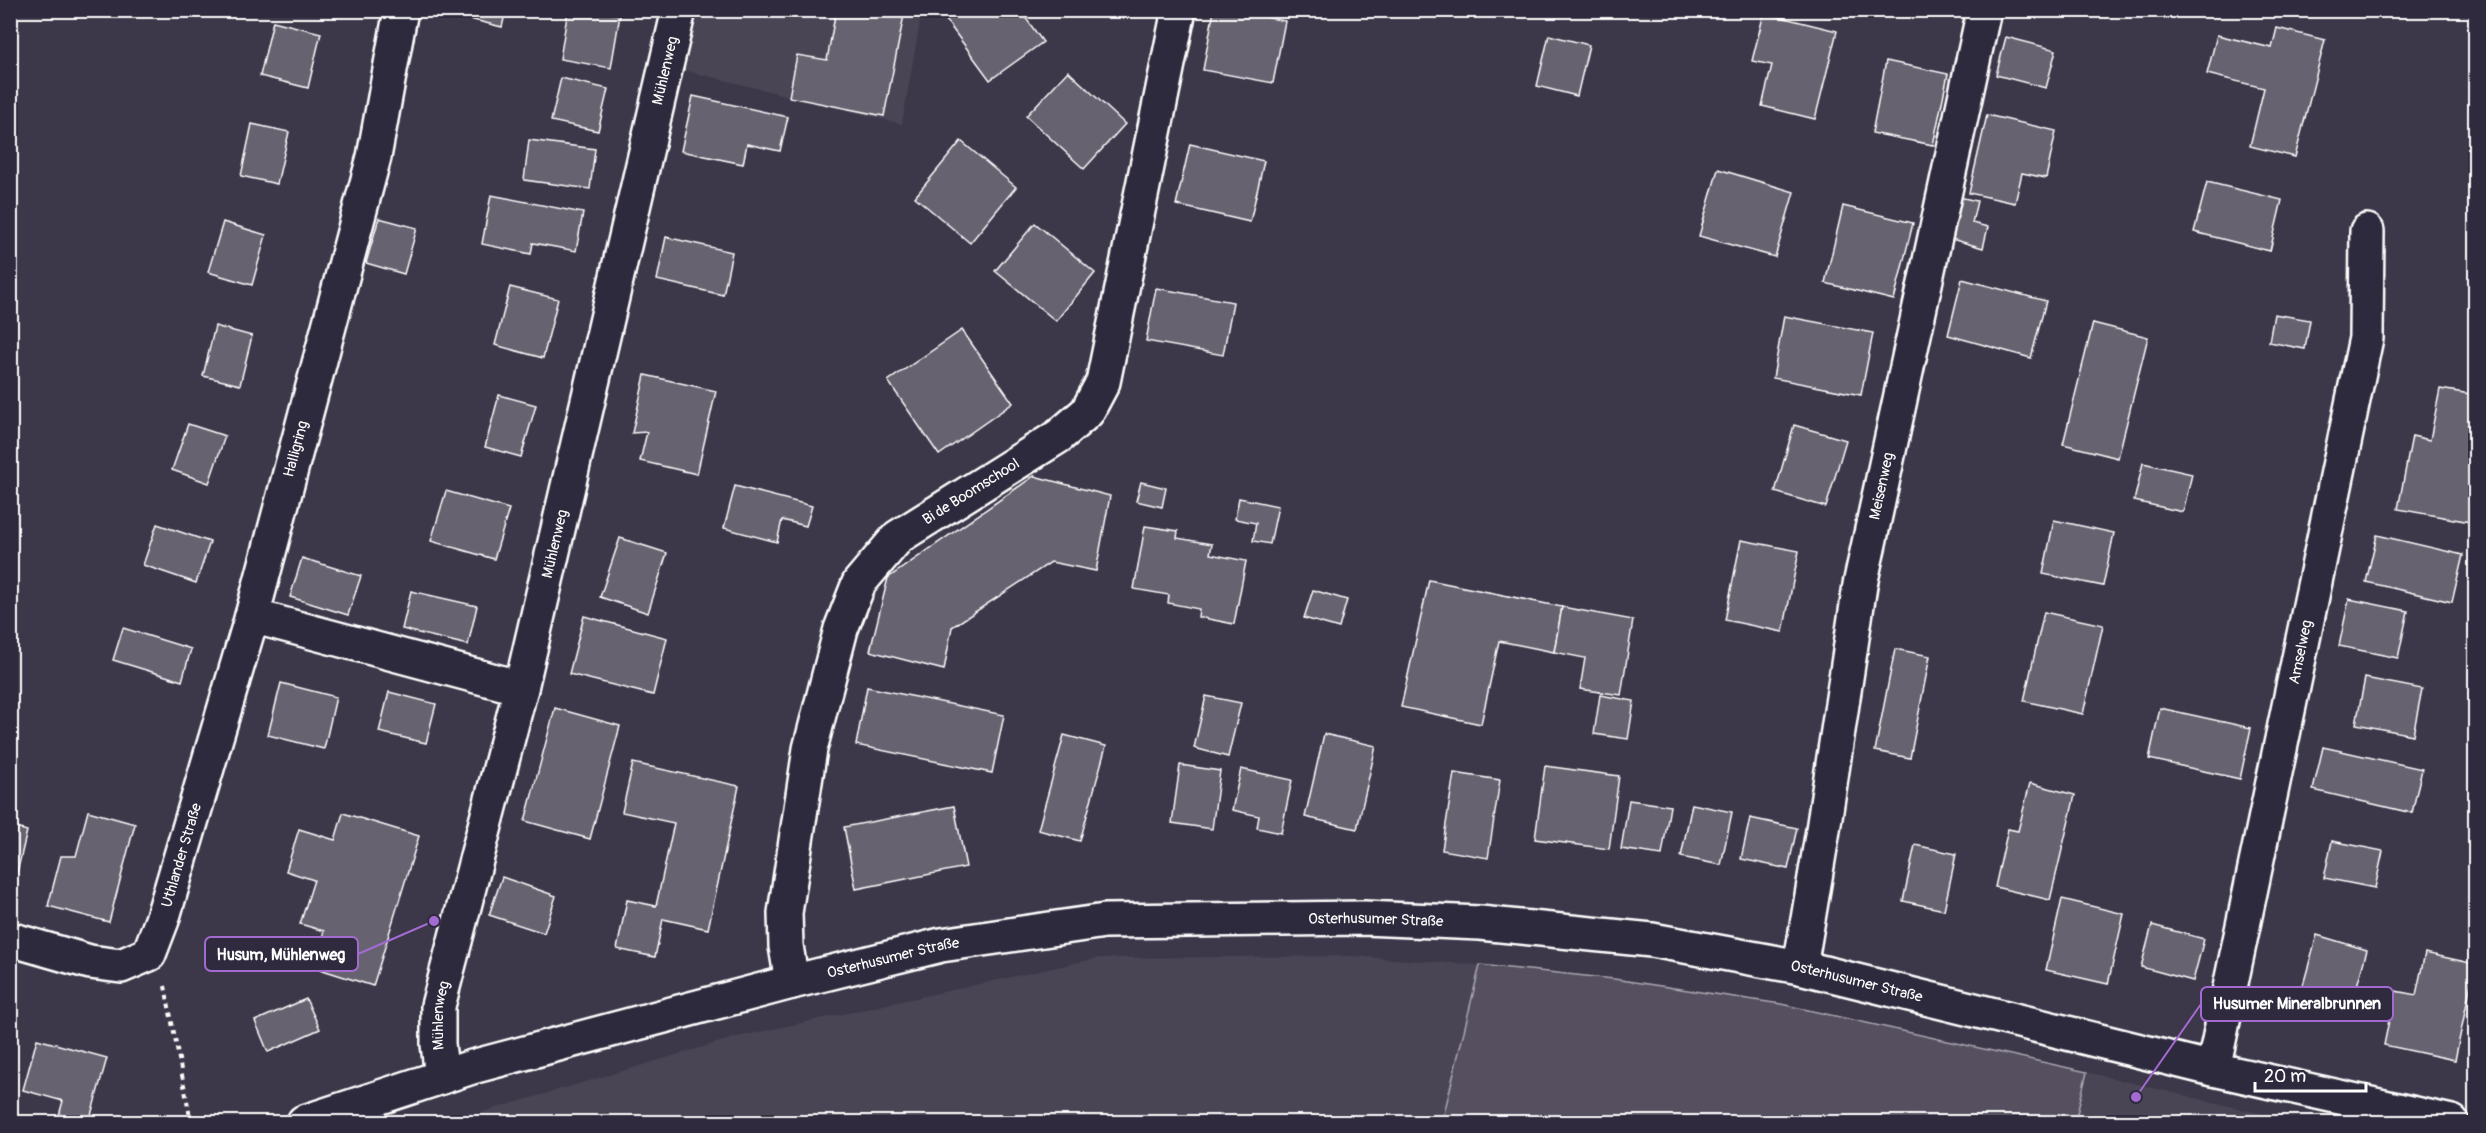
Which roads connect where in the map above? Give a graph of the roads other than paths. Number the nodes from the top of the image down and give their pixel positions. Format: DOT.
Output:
graph roads {
  1 [pos="400,10"];
  2 [pos="679,10"];
  3 [pos="1179,10"];
  4 [pos="1984,10"];
  5 [pos="2367,231"];
  6 [pos="252,616"];
  7 [pos="521,688"];
  8 [pos="10,939"];
  9 [pos="1800,968"];
  10 [pos="792,982"];
  11 [pos="2213,1069"];
  12 [pos="442,1077"];
  13 [pos="385,1108"];
  14 [pos="304,1122"];
  15 [pos="2452,1122"];
  1 -- 6 [label="street, Halligring"];
  2 -- 7 [label="street, Mühlenweg"];
  3 -- 10 [label="street, Bi de Boomschool"];
  4 -- 9 [label="street, Meisenweg"];
  5 -- 11 [label="street, Amselweg"];
  6 -- 7 [label="street"];
  6 -- 8 [label="street, Uthlander Straße"];
  7 -- 12 [label="street, Mühlenweg"];
  9 -- 10 [label="street, Osterhusumer Straße"];
  9 -- 11 [label="street, Osterhusumer Straße"];
  10 -- 12 [label="street, Osterhusumer Straße"];
  11 -- 15 [label="street, Osterhusumer Straße"];
  12 -- 13 [label="street, Osterhusumer Straße"];
  13 -- 14 [label="street, Osterhusumer Straße"];
}
